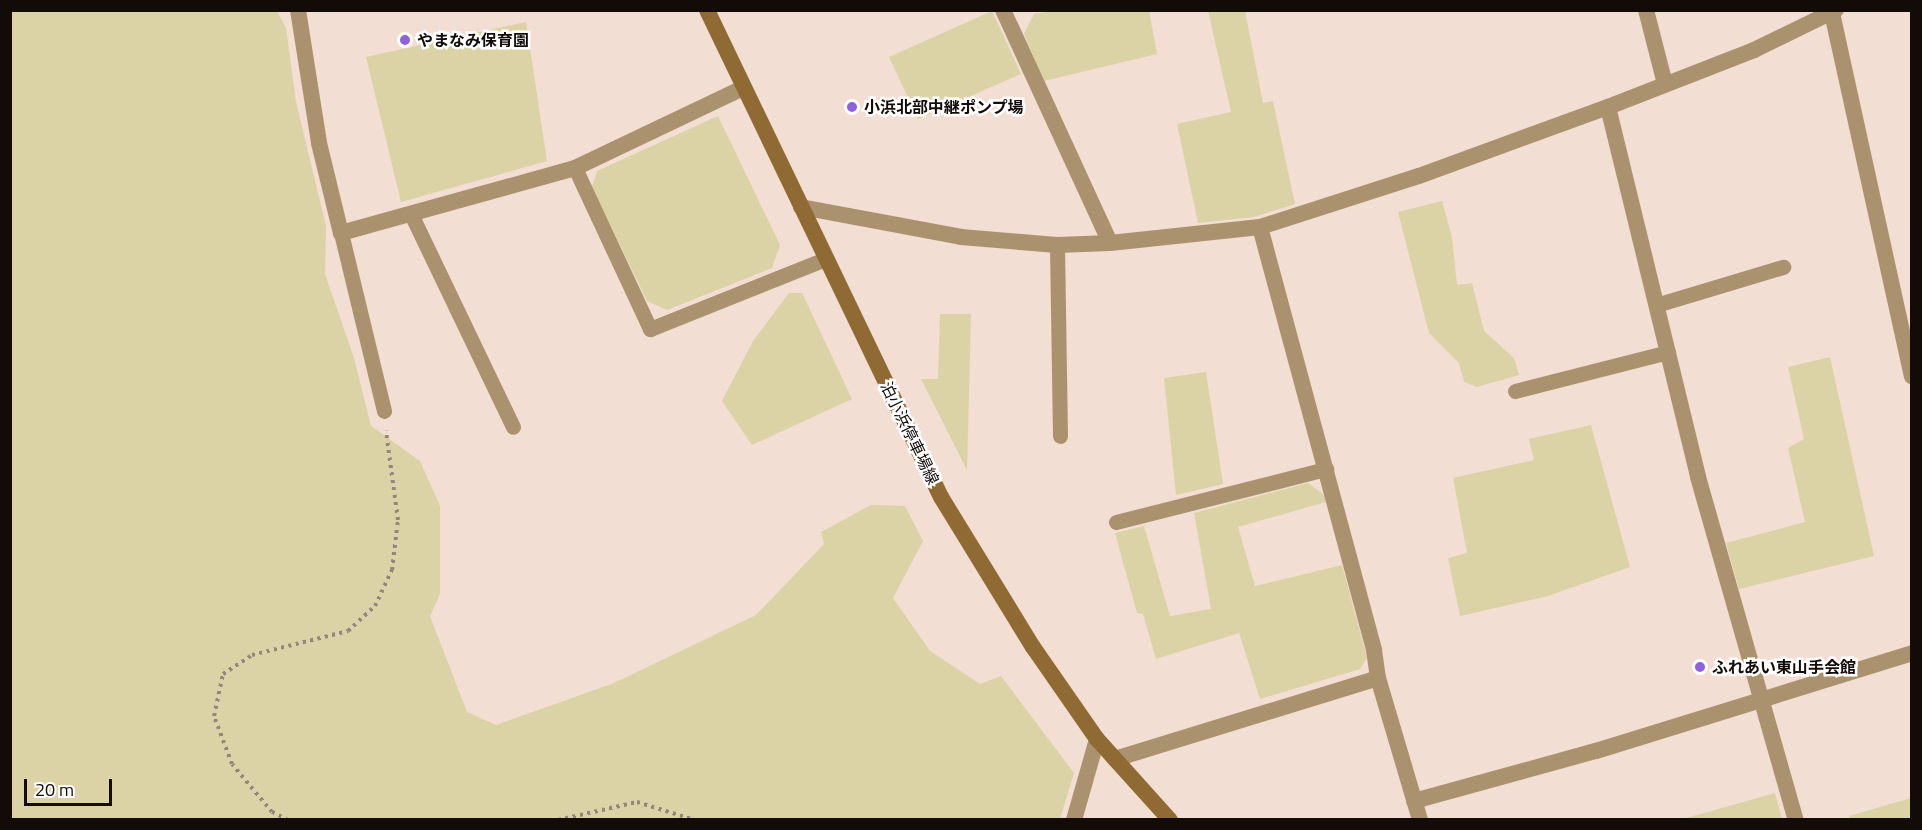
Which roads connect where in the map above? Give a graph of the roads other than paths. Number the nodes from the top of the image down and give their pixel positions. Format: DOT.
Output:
graph roads {
  1 [pos="298,10"];
  2 [pos="707,10"];
  3 [pos="1003,10"];
  4 [pos="1646,10"];
  5 [pos="1834,12"];
  6 [pos="1665,84"];
  7 [pos="743,88"];
  8 [pos="1608,107"];
  9 [pos="575,168"];
  10 [pos="801,207"];
  11 [pos="411,214"];
  12 [pos="1260,227"];
  13 [pos="341,233"];
  14 [pos="1110,243"];
  15 [pos="1057,245"];
  16 [pos="825,259"];
  17 [pos="1783,267"];
  18 [pos="1656,305"];
  19 [pos="1668,352"];
  20 [pos="1911,376"];
  21 [pos="1515,391"];
  22 [pos="384,411"];
  23 [pos="513,427"];
  24 [pos="1060,436"];
  25 [pos="1326,469"];
  26 [pos="1116,522"];
  27 [pos="1911,653"];
  28 [pos="1378,678"];
  29 [pos="1764,699"];
  30 [pos="1097,739"];
  31 [pos="1115,759"];
  32 [pos="1414,801"];
  33 [pos="1074,819"];
  34 [pos="1170,819"];
  35 [pos="1419,819"];
  36 [pos="1796,819"];
  1 -- 13 [label="street"];
  2 -- 7 [label="main road, 泊小浜停車場線"];
  3 -- 14 [label="street"];
  4 -- 6 [label="street"];
  5 -- 6 [label="street"];
  5 -- 20 [label="street"];
  6 -- 8 [label="street"];
  7 -- 9 [label="street"];
  7 -- 10 [label="main road, 泊小浜停車場線"];
  8 -- 12 [label="street"];
  8 -- 18 [label="street"];
  9 -- 11 [label="street"];
  9 -- 16 [label="lane"];
  10 -- 15 [label="street"];
  10 -- 16 [label="main road, 泊小浜停車場線"];
  11 -- 13 [label="street"];
  11 -- 23 [label="lane"];
  12 -- 14 [label="street"];
  12 -- 25 [label="street"];
  13 -- 22 [label="lane"];
  14 -- 15 [label="street"];
  15 -- 24 [label="lane"];
  16 -- 30 [label="main road, 泊小浜停車場線"];
  17 -- 18 [label="lane"];
  18 -- 19 [label="street"];
  19 -- 21 [label="lane"];
  19 -- 29 [label="street"];
  25 -- 26 [label="lane"];
  25 -- 28 [label="street"];
  27 -- 29 [label="street"];
  28 -- 31 [label="street"];
  28 -- 32 [label="street"];
  29 -- 32 [label="street"];
  29 -- 36 [label="street"];
  30 -- 31 [label="main road, 泊小浜停車場線"];
  30 -- 33 [label="street"];
  31 -- 34 [label="main road, 泊小浜停車場線"];
  32 -- 35 [label="street"];
}
